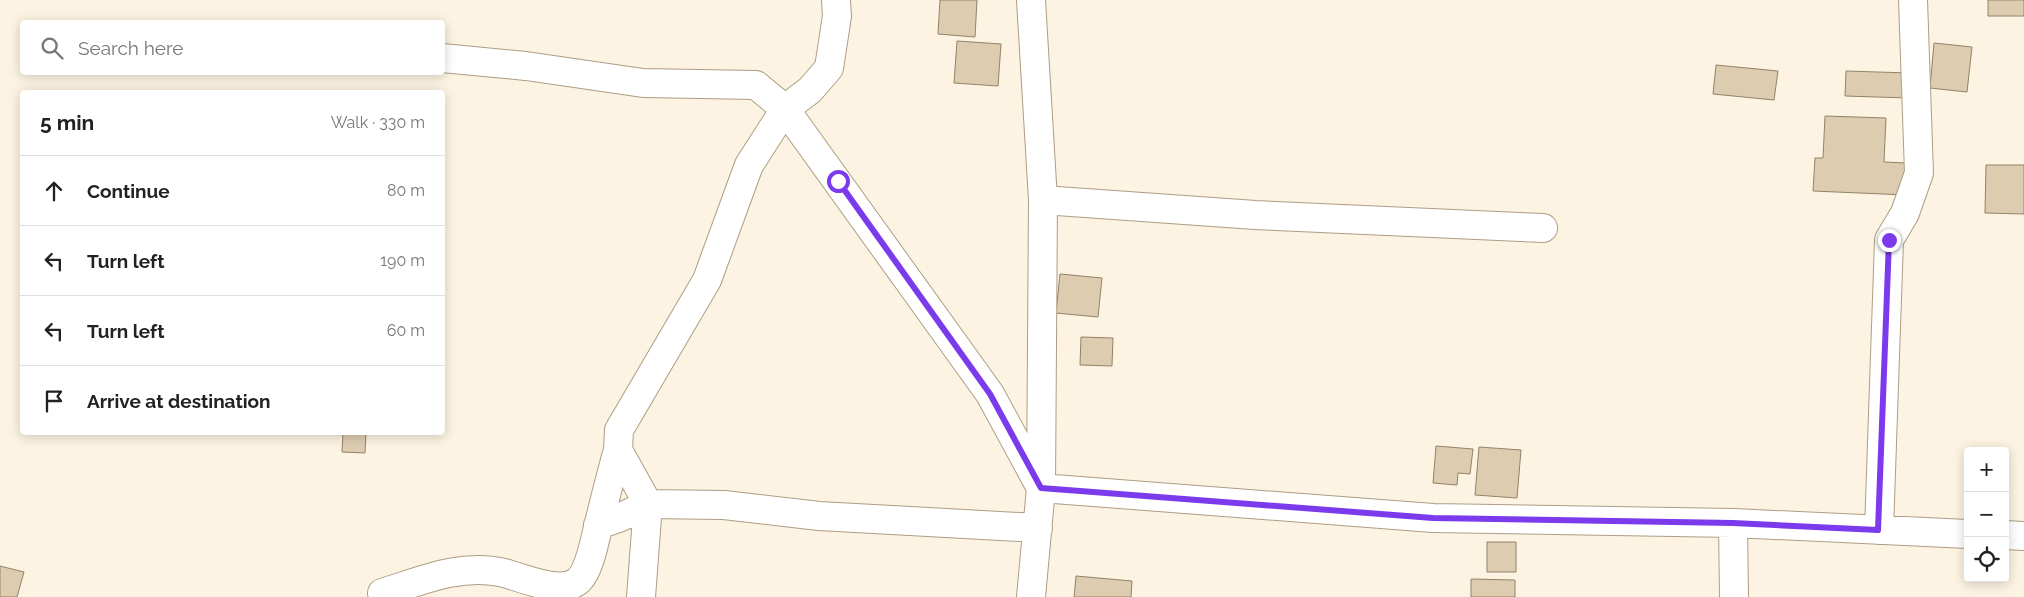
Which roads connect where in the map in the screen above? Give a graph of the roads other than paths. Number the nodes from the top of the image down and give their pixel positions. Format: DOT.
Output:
graph roads {
  1 [pos="836,0"];
  2 [pos="1031,0"];
  3 [pos="1913,0"];
  4 [pos="445,58"];
  5 [pos="785,109"];
  6 [pos="1043,200"];
  7 [pos="1543,228"];
  8 [pos="618,450"];
  9 [pos="1041,488"];
  10 [pos="648,504"];
  11 [pos="1733,523"];
  12 [pos="598,525"];
  13 [pos="1038,528"];
  14 [pos="1878,530"];
  15 [pos="1964,534"];
  16 [pos="2009,535"];
  17 [pos="2024,536"];
  18 [pos="382,593"];
  19 [pos="642,597"];
  20 [pos="1031,597"];
  21 [pos="1734,597"];
  1 -- 5 [label="street"];
  2 -- 6 [label="street"];
  3 -- 14 [label="street"];
  4 -- 5 [label="street"];
  5 -- 8 [label="street"];
  5 -- 9 [label="street"];
  6 -- 7 [label="street"];
  6 -- 9 [label="street"];
  8 -- 10 [label="street"];
  8 -- 12 [label="street"];
  9 -- 11 [label="street"];
  9 -- 13 [label="street"];
  10 -- 12 [label="street"];
  10 -- 13 [label="street"];
  10 -- 19 [label="street"];
  11 -- 14 [label="street"];
  11 -- 21 [label="street"];
  12 -- 18 [label="street"];
  13 -- 20 [label="street"];
  14 -- 15 [label="street"];
  16 -- 17 [label="street"];
}
